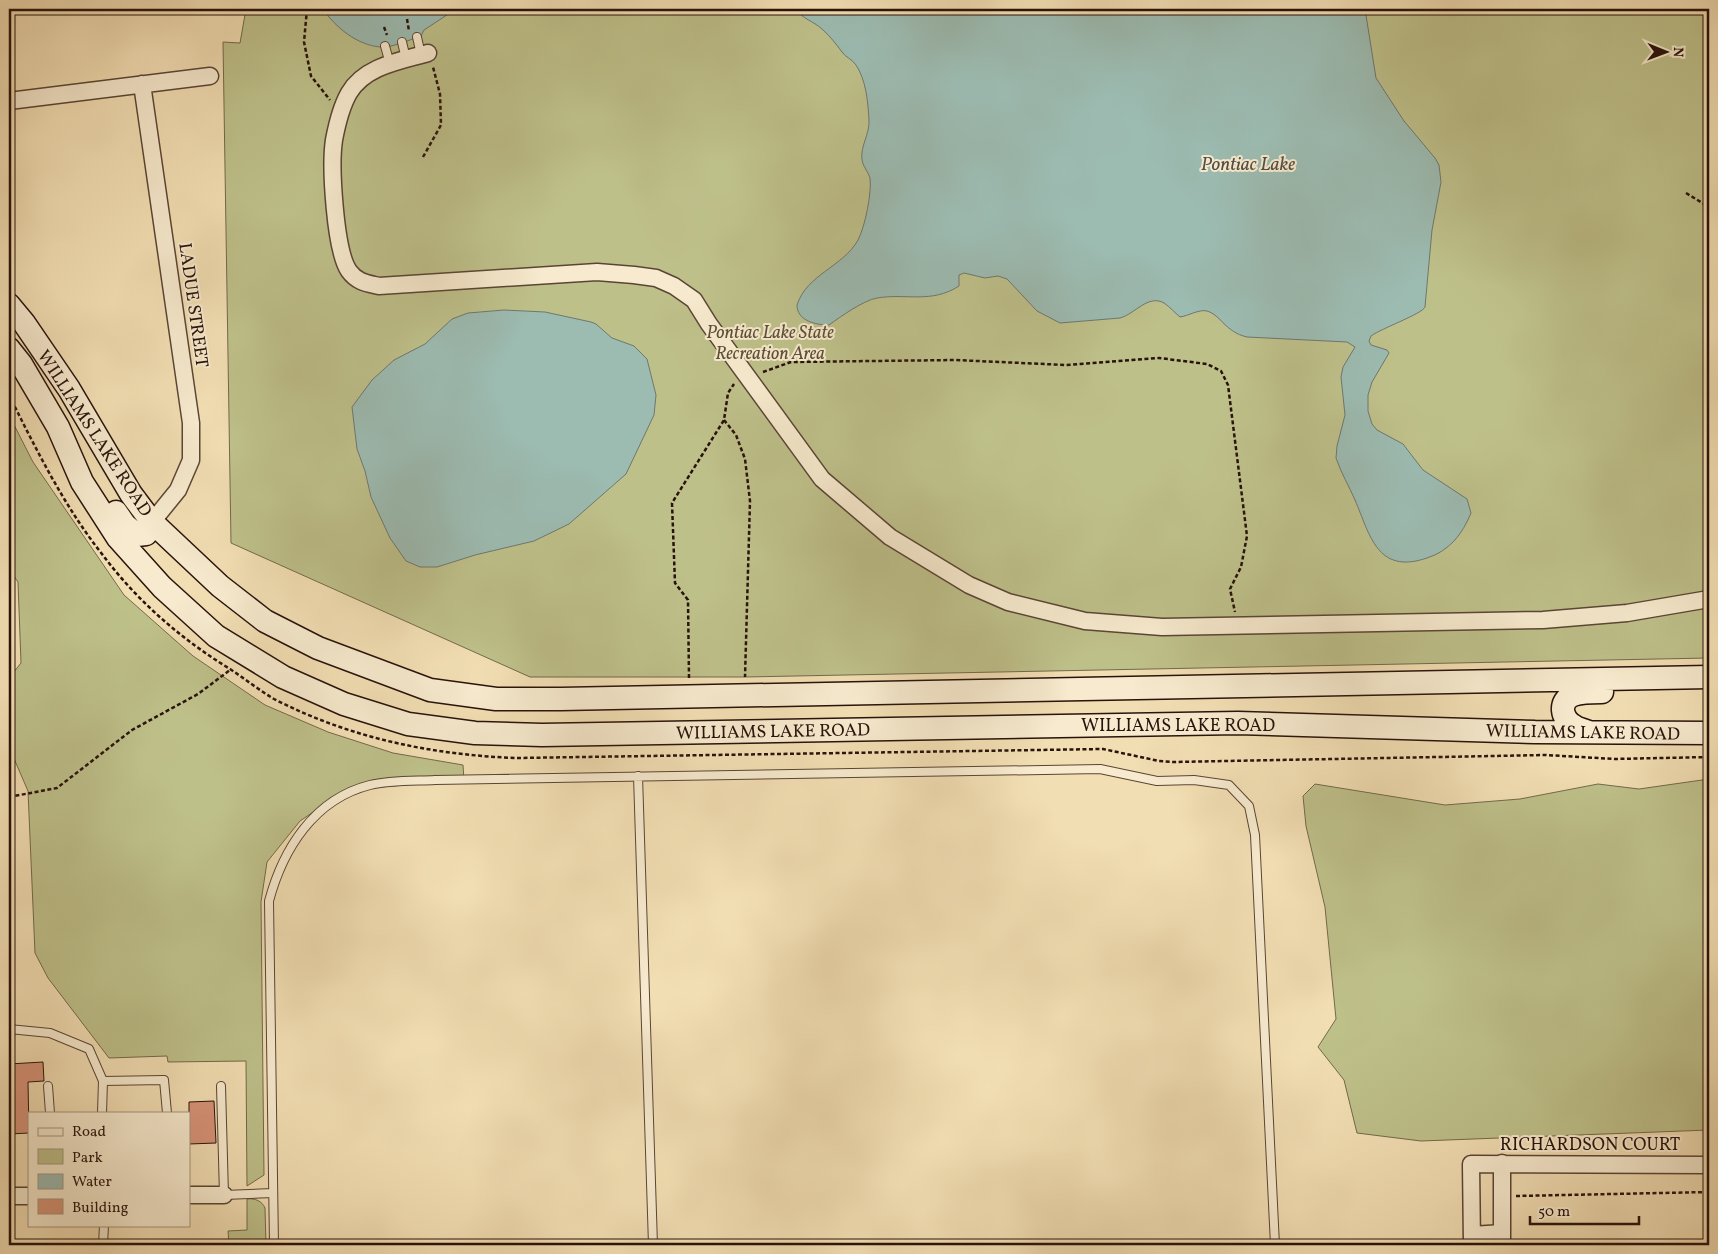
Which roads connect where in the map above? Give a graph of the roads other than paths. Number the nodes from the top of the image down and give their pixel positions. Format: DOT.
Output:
graph roads {
  1 [pos="417,37"];
  2 [pos="402,42"];
  3 [pos="385,46"];
  4 [pos="419,56"];
  5 [pos="390,64"];
  6 [pos="210,76"];
  7 [pos="142,84"];
  8 [pos="9,101"];
  9 [pos="9,305"];
  10 [pos="15,356"];
  11 [pos="58,427"];
  12 [pos="109,458"];
  13 [pos="152,522"];
  14 [pos="1709,599"];
  15 [pos="1709,677"];
  16 [pos="1709,690"];
  17 [pos="1592,733"];
  18 [pos="1709,733"];
  19 [pos="638,776"];
  20 [pos="9,1029"];
  21 [pos="103,1081"];
  22 [pos="48,1086"];
  23 [pos="221,1086"];
  24 [pos="50,1112"];
  25 [pos="102,1112"];
  26 [pos="167,1112"];
  27 [pos="1502,1163"];
  28 [pos="1709,1165"];
  29 [pos="273,1193"];
  30 [pos="224,1194"];
  31 [pos="190,1195"];
  32 [pos="9,1196"];
  33 [pos="28,1196"];
  34 [pos="104,1226"];
  35 [pos="1502,1239"];
  36 [pos="1472,1240"];
  37 [pos="103,1245"];
  38 [pos="274,1245"];
  39 [pos="653,1245"];
  40 [pos="1275,1245"];
  1 -- 4 [label="lane"];
  2 -- 4 [label="lane"];
  3 -- 5 [label="lane"];
  4 -- 5 [label="street"];
  5 -- 14 [label="street"];
  6 -- 7 [label="street"];
  7 -- 8 [label="street"];
  7 -- 13 [label="street, LADUE STREET"];
  9 -- 12 [label="main road, WILLIAMS LAKE ROAD"];
  10 -- 11 [label="main road, WILLIAMS LAKE ROAD"];
  10 -- 12 [label="main road"];
  11 -- 13 [label="main road"];
  11 -- 17 [label="main road, WILLIAMS LAKE ROAD"];
  12 -- 13 [label="main road, WILLIAMS LAKE ROAD"];
  13 -- 15 [label="main road, WILLIAMS LAKE ROAD"];
  16 -- 17 [label="main road"];
  17 -- 18 [label="main road, WILLIAMS LAKE ROAD"];
  19 -- 29 [label="lane"];
  19 -- 39 [label="lane"];
  19 -- 40 [label="lane"];
  20 -- 21 [label="lane"];
  21 -- 25 [label="lane"];
  21 -- 26 [label="lane"];
  22 -- 24 [label="lane"];
  23 -- 30 [label="lane"];
  27 -- 28 [label="street, RICHARDSON COURT"];
  27 -- 35 [label="street"];
  27 -- 36 [label="street, RICHARDSON COURT"];
  29 -- 30 [label="lane"];
  29 -- 38 [label="lane"];
  30 -- 31 [label="street"];
  32 -- 33 [label="street"];
  34 -- 37 [label="lane"];
  35 -- 36 [label="street"];
}
